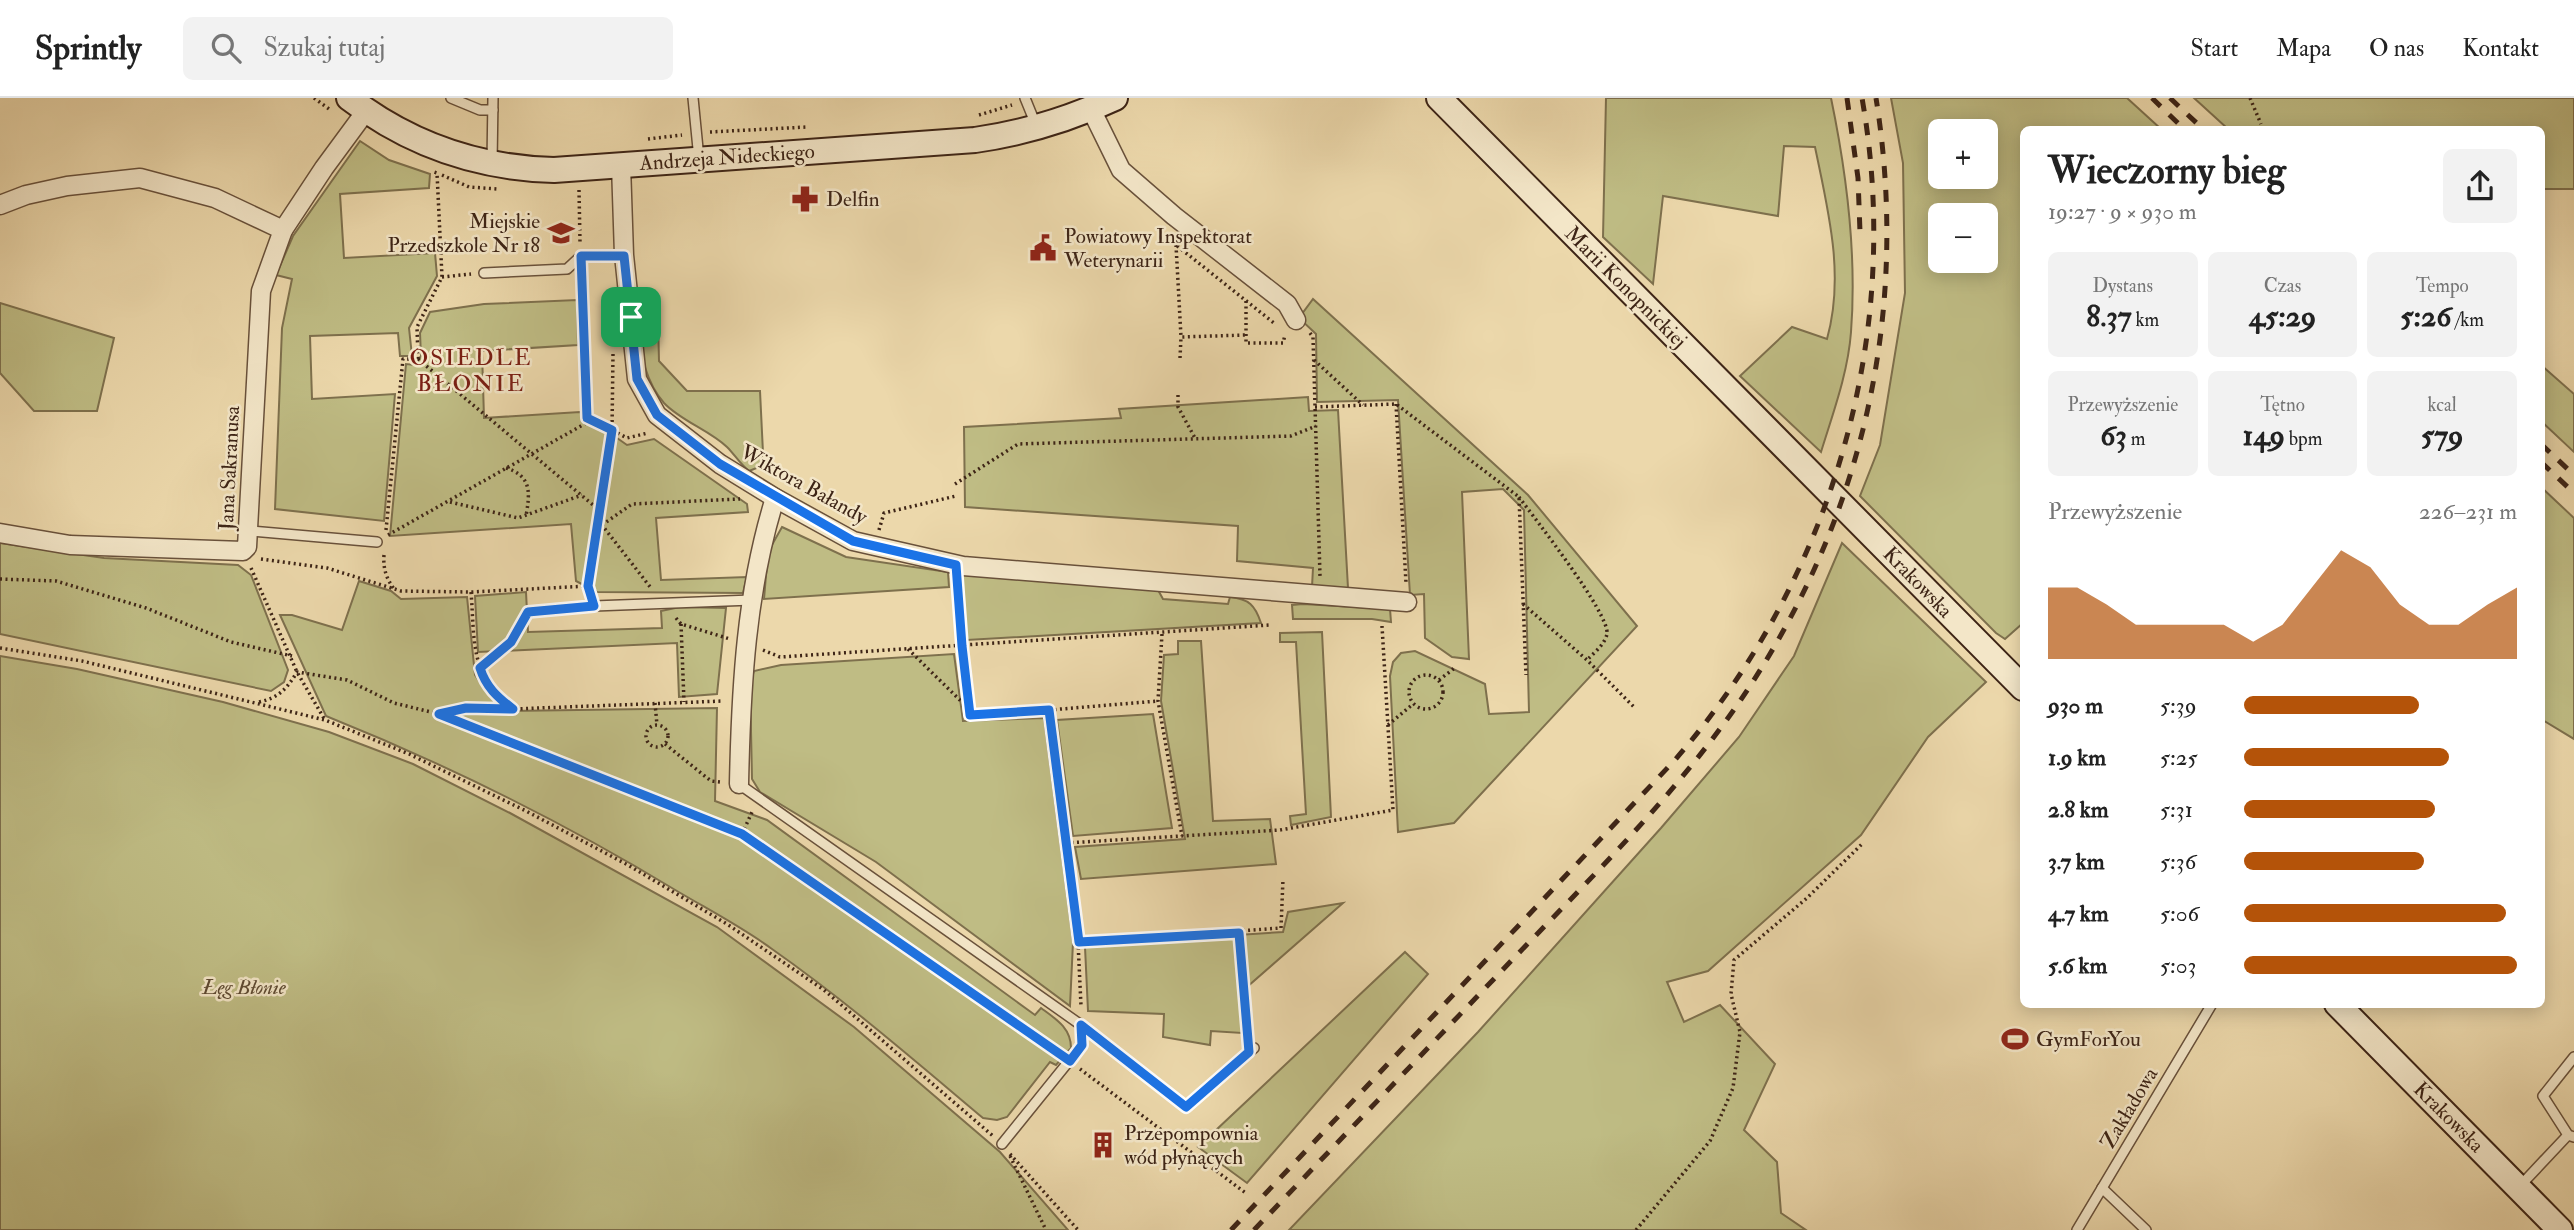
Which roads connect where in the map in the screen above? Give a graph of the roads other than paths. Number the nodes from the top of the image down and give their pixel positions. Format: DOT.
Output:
graph roads {
  1 [pos="451,98"];
  2 [pos="493,98"];
  3 [pos="693,98"];
  4 [pos="1025,98"];
  5 [pos="1115,98"];
  6 [pos="1439,98"];
  7 [pos="358,105"];
  8 [pos="1091,109"];
  9 [pos="493,110"];
  10 [pos="1037,127"];
  11 [pos="699,160"];
  12 [pos="492,165"];
  13 [pos="621,165"];
  14 [pos="0,205"];
  15 [pos="283,230"];
  16 [pos="624,256"];
  17 [pos="485,273"];
  18 [pos="1290,326"];
  19 [pos="1813,476"];
  20 [pos="773,505"];
  21 [pos="0,533"];
  22 [pos="246,543"];
  23 [pos="381,544"];
  24 [pos="752,600"];
  25 [pos="1407,602"];
  26 [pos="528,612"];
  27 [pos="2020,685"];
  28 [pos="739,784"];
  29 [pos="2210,1008"];
  30 [pos="2341,1008"];
  31 [pos="1081,1025"];
  32 [pos="1252,1050"];
  33 [pos="2574,1057"];
  34 [pos="2571,1136"];
  35 [pos="1002,1144"];
  36 [pos="2102,1188"];
  37 [pos="2519,1188"];
  38 [pos="2077,1230"];
  39 [pos="2146,1230"];
  40 [pos="2560,1230"];
  1 -- 9 [label="lane"];
  2 -- 9 [label="lane"];
  3 -- 11 [label="lane"];
  4 -- 10 [label="lane"];
  5 -- 8 [label="street, Andrzeja Nideckiego"];
  6 -- 19 [label="street, Marii Konopnickiej"];
  7 -- 12 [label="street, Andrzeja Nideckiego"];
  7 -- 15 [label="street, Jana Sakranusa"];
  8 -- 10 [label="street, Andrzeja Nideckiego"];
  8 -- 18 [label="street"];
  9 -- 12 [label="lane"];
  10 -- 11 [label="street, Andrzeja Nideckiego"];
  11 -- 13 [label="street, Andrzeja Nideckiego"];
  12 -- 13 [label="street, Andrzeja Nideckiego"];
  13 -- 16 [label="street, Wiktora Bałandy"];
  14 -- 15 [label="street"];
  15 -- 22 [label="street, Jana Sakranusa"];
  16 -- 17 [label="lane"];
  16 -- 20 [label="street, Wiktora Bałandy"];
  19 -- 27 [label="street, Krakowska"];
  20 -- 24 [label="street"];
  20 -- 25 [label="street, Wiktora Bałandy"];
  21 -- 22 [label="street, Jana Sakranusa"];
  22 -- 23 [label="lane"];
  24 -- 26 [label="lane"];
  24 -- 28 [label="street"];
  28 -- 31 [label="lane"];
  29 -- 36 [label="lane, Zakładowa"];
  30 -- 37 [label="street, Krakowska"];
  31 -- 32 [label="lane"];
  31 -- 35 [label="lane"];
  33 -- 34 [label="lane"];
  34 -- 37 [label="lane"];
  36 -- 38 [label="lane, Zakładowa"];
  36 -- 39 [label="lane"];
  37 -- 40 [label="street, Krakowska"];
}
